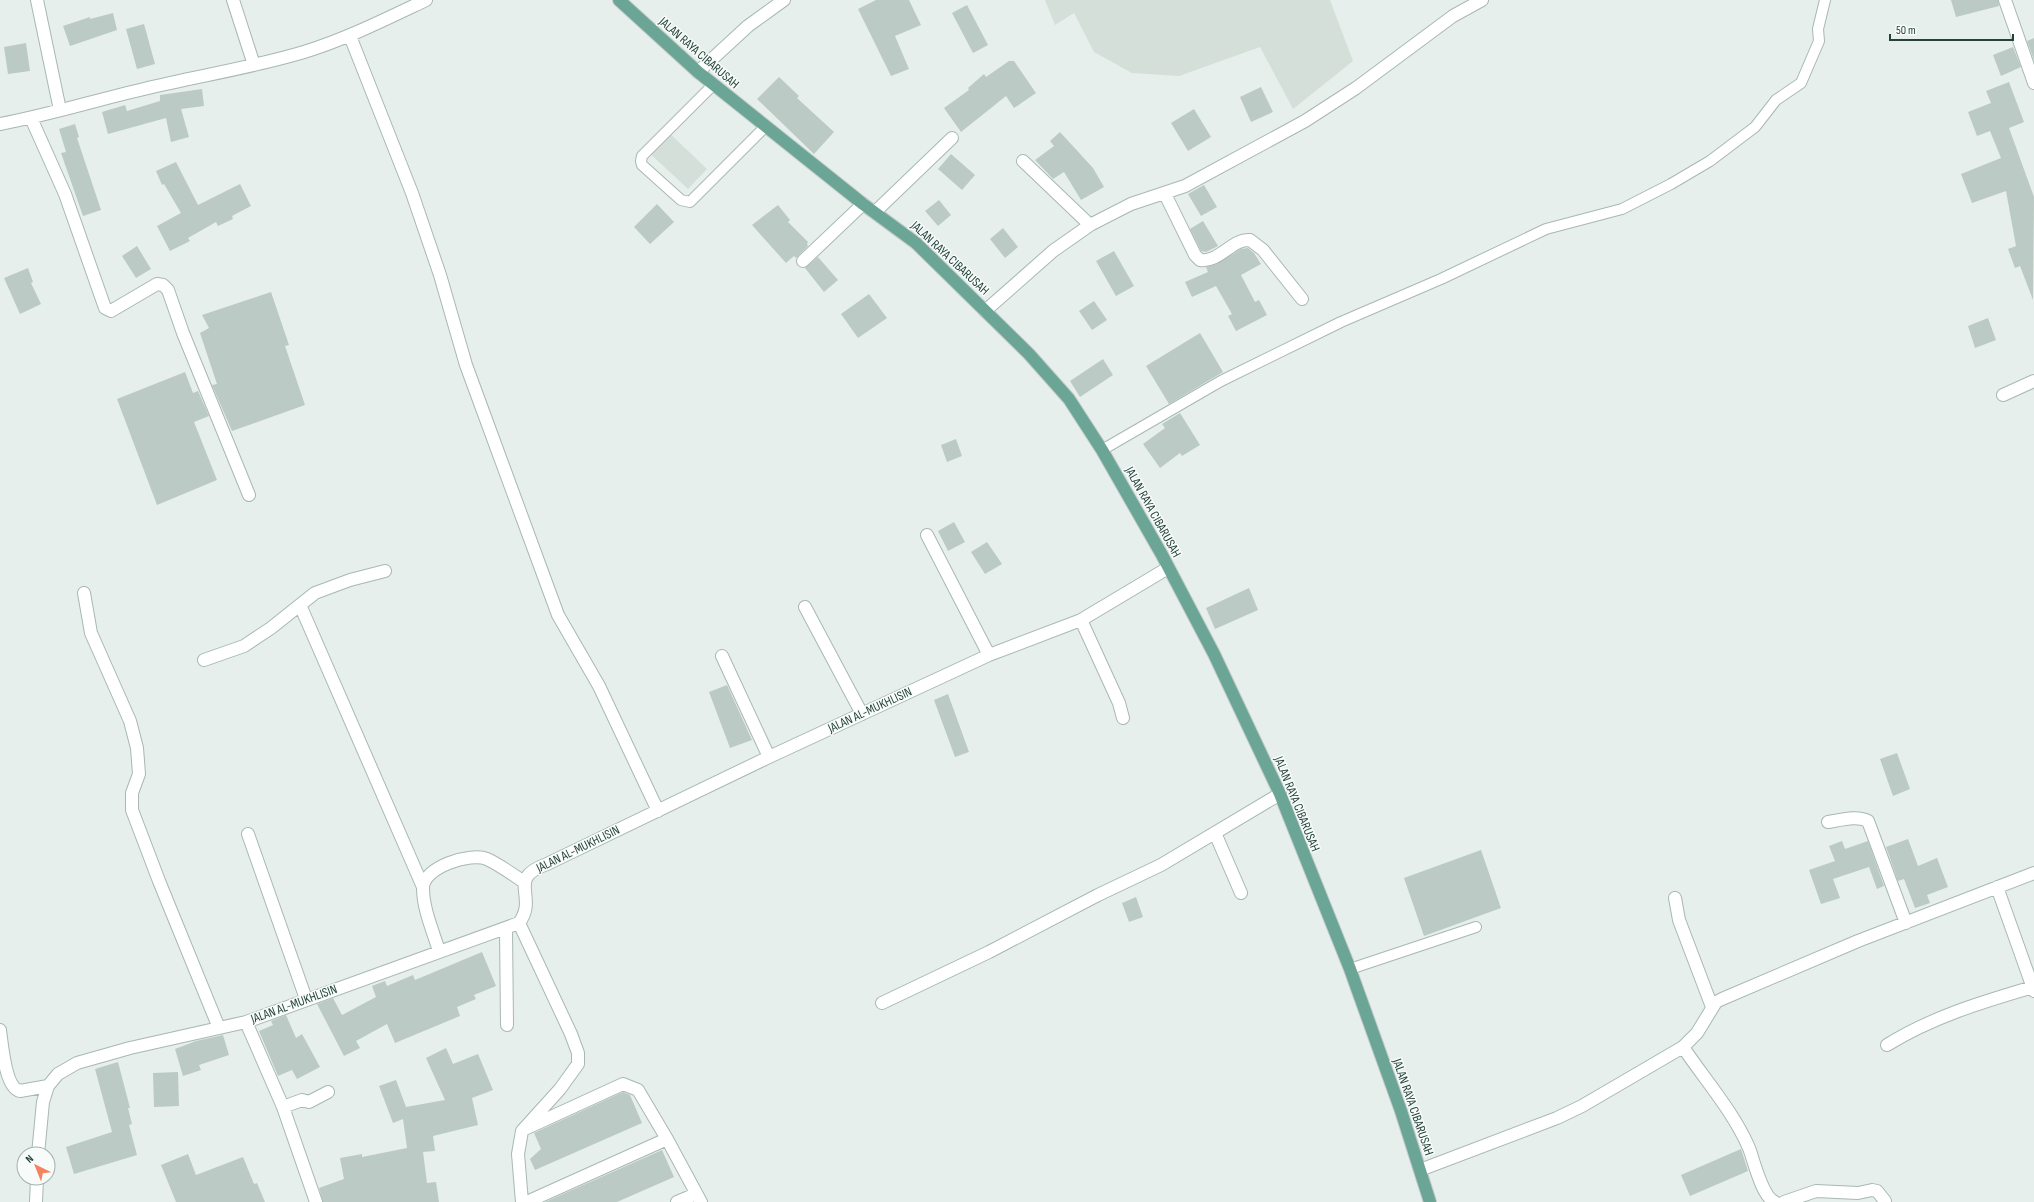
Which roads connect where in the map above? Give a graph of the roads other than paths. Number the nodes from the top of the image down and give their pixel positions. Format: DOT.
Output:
graph roads {
  1 [pos="37,0"];
  2 [pos="233,0"];
  3 [pos="426,0"];
  4 [pos="619,0"];
  5 [pos="784,0"];
  6 [pos="1482,0"];
  7 [pos="1825,0"];
  8 [pos="2005,0"];
  9 [pos="350,36"];
  10 [pos="254,65"];
  11 [pos="698,72"];
  12 [pos="2034,83"];
  13 [pos="713,85"];
  14 [pos="60,110"];
  15 [pos="31,118"];
  16 [pos="0,124"];
  17 [pos="765,127"];
  18 [pos="952,138"];
  19 [pos="1023,161"];
  20 [pos="1164,194"];
  21 [pos="863,204"];
  22 [pos="875,212"];
  23 [pos="1090,225"];
  24 [pos="803,261"];
  25 [pos="1302,300"];
  26 [pos="985,311"];
  27 [pos="2034,381"];
  28 [pos="2003,395"];
  29 [pos="1102,450"];
  30 [pos="249,495"];
  31 [pos="927,535"];
  32 [pos="1168,568"];
  33 [pos="385,571"];
  34 [pos="84,592"];
  35 [pos="300,605"];
  36 [pos="805,607"];
  37 [pos="1081,620"];
  38 [pos="989,655"];
  39 [pos="722,656"];
  40 [pos="204,660"];
  41 [pos="862,714"];
  42 [pos="1123,718"];
  43 [pos="769,757"];
  44 [pos="1280,794"];
  45 [pos="658,811"];
  46 [pos="1828,822"];
  47 [pos="1215,833"];
  48 [pos="248,834"];
  49 [pos="2034,873"];
  50 [pos="524,882"];
  51 [pos="423,887"];
  52 [pos="1998,887"];
  53 [pos="1241,893"];
  54 [pos="1674,898"];
  55 [pos="519,923"];
  56 [pos="1906,923"];
  57 [pos="1476,927"];
  58 [pos="506,929"];
  59 [pos="439,951"];
  60 [pos="1350,969"];
  61 [pos="2033,989"];
  62 [pos="306,999"];
  63 [pos="882,1003"];
  64 [pos="1712,1007"];
  65 [pos="246,1022"];
  66 [pos="507,1025"];
  67 [pos="219,1028"];
  68 [pos="0,1030"];
  69 [pos="1887,1045"];
  70 [pos="1683,1047"];
  71 [pos="48,1086"];
  72 [pos="328,1092"];
  73 [pos="283,1106"];
  74 [pos="522,1131"];
  75 [pos="667,1139"];
  76 [pos="39,1146"];
  77 [pos="1420,1170"];
  78 [pos="37,1186"];
  79 [pos="699,1198"];
  80 [pos="1885,1201"];
  81 [pos="36,1202"];
  82 [pos="316,1202"];
  83 [pos="522,1202"];
  84 [pos="527,1202"];
  85 [pos="677,1202"];
  86 [pos="1430,1202"];
  87 [pos="1774,1202"];
  88 [pos="1784,1202"];
  1 -- 14 [label="street"];
  2 -- 10 [label="street"];
  3 -- 9 [label="street"];
  4 -- 11 [label="main road, JALAN RAYA CIBARUSAH"];
  5 -- 11 [label="street"];
  6 -- 20 [label="street"];
  7 -- 29 [label="lane"];
  8 -- 12 [label="street"];
  9 -- 10 [label="street"];
  9 -- 45 [label="street"];
  10 -- 14 [label="street"];
  11 -- 13 [label="main road, JALAN RAYA CIBARUSAH"];
  13 -- 17 [label="main road, JALAN RAYA CIBARUSAH"];
  13 -- 17 [label="lane"];
  14 -- 15 [label="street"];
  15 -- 16 [label="street"];
  15 -- 30 [label="street"];
  17 -- 21 [label="main road, JALAN RAYA CIBARUSAH"];
  18 -- 22 [label="street"];
  19 -- 23 [label="street"];
  20 -- 23 [label="street"];
  20 -- 25 [label="street"];
  21 -- 22 [label="main road, JALAN RAYA CIBARUSAH"];
  21 -- 24 [label="street"];
  22 -- 26 [label="main road, JALAN RAYA CIBARUSAH"];
  23 -- 26 [label="street"];
  26 -- 29 [label="main road, JALAN RAYA CIBARUSAH"];
  27 -- 28 [label="street"];
  29 -- 32 [label="main road, JALAN RAYA CIBARUSAH"];
  31 -- 38 [label="street"];
  32 -- 37 [label="street, JALAN AL-MUKHLISIN"];
  32 -- 44 [label="main road, JALAN RAYA CIBARUSAH"];
  33 -- 35 [label="street"];
  34 -- 67 [label="street"];
  35 -- 40 [label="street"];
  35 -- 51 [label="street"];
  36 -- 41 [label="street"];
  37 -- 38 [label="street, JALAN AL-MUKHLISIN"];
  37 -- 42 [label="street"];
  38 -- 41 [label="street, JALAN AL-MUKHLISIN"];
  39 -- 43 [label="street"];
  41 -- 43 [label="street, JALAN AL-MUKHLISIN"];
  43 -- 45 [label="street, JALAN AL-MUKHLISIN"];
  44 -- 47 [label="street"];
  44 -- 60 [label="main road, JALAN RAYA CIBARUSAH"];
  45 -- 50 [label="street, JALAN AL-MUKHLISIN"];
  46 -- 56 [label="street"];
  47 -- 53 [label="street"];
  47 -- 63 [label="street"];
  48 -- 62 [label="street"];
  49 -- 52 [label="street"];
  50 -- 51 [label="street"];
  50 -- 55 [label="street, JALAN AL-MUKHLISIN"];
  51 -- 59 [label="street"];
  52 -- 56 [label="street"];
  52 -- 61 [label="street"];
  54 -- 64 [label="street"];
  55 -- 58 [label="street, JALAN AL-MUKHLISIN"];
  55 -- 74 [label="street"];
  56 -- 64 [label="street"];
  57 -- 60 [label="lane"];
  58 -- 59 [label="street, JALAN AL-MUKHLISIN"];
  58 -- 66 [label="street"];
  59 -- 62 [label="street, JALAN AL-MUKHLISIN"];
  60 -- 77 [label="main road, JALAN RAYA CIBARUSAH"];
  61 -- 69 [label="street"];
  62 -- 65 [label="street, JALAN AL-MUKHLISIN"];
  64 -- 70 [label="street"];
  65 -- 67 [label="street, JALAN AL-MUKHLISIN"];
  65 -- 73 [label="street"];
  67 -- 71 [label="street, JALAN AL-MUKHLISIN"];
  68 -- 71 [label="street"];
  70 -- 77 [label="street"];
  70 -- 87 [label="street"];
  71 -- 76 [label="street, JALAN AL-MUKHLISIN"];
  72 -- 73 [label="street"];
  73 -- 82 [label="street"];
  74 -- 75 [label="street"];
  74 -- 83 [label="street"];
  75 -- 79 [label="street"];
  75 -- 84 [label="street"];
  77 -- 86 [label="main road, JALAN RAYA CIBARUSAH"];
  78 -- 81 [label="street"];
  79 -- 85 [label="street"];
  80 -- 88 [label="street"];
}
